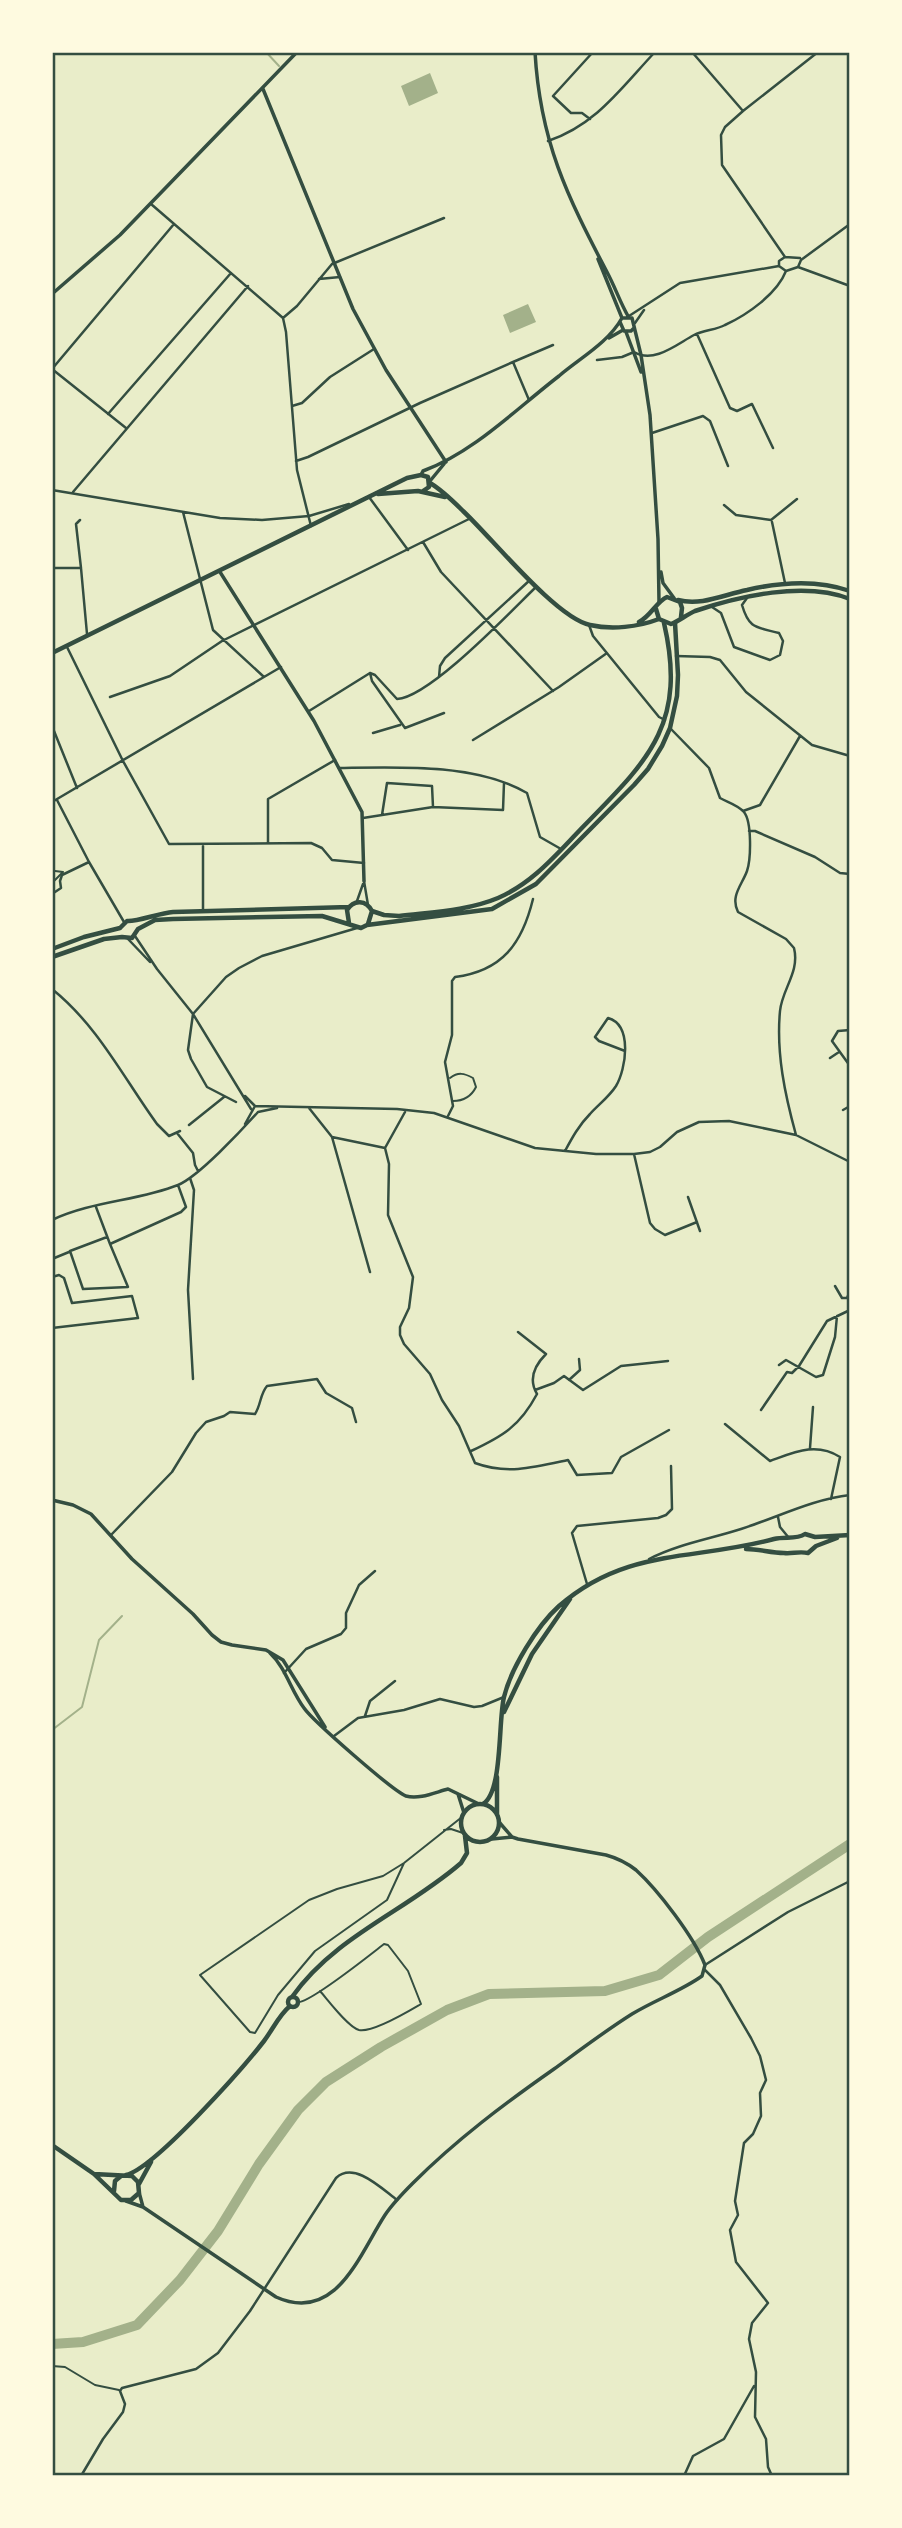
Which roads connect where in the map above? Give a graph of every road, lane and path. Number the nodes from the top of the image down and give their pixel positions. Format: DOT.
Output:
graph roads {
  1 [pos="297,52"];
  2 [pos="535,52"];
  3 [pos="593,52"];
  4 [pos="655,52"];
  5 [pos="692,52"];
  6 [pos="818,52"];
  7 [pos="263,89"];
  8 [pos="743,111"];
  9 [pos="590,120"];
  10 [pos="548,141"];
  11 [pos="151,204"];
  12 [pos="444,218"];
  13 [pos="174,224"];
  14 [pos="849,224"];
  15 [pos="596,253"];
  16 [pos="785,257"];
  17 [pos="801,260"];
  18 [pos="335,262"];
  19 [pos="779,266"];
  20 [pos="798,267"];
  21 [pos="786,271"];
  22 [pos="231,273"];
  23 [pos="340,277"];
  24 [pos="319,279"];
  25 [pos="248,286"];
  26 [pos="849,286"];
  27 [pos="52,294"];
  28 [pos="645,307"];
  29 [pos="629,316"];
  30 [pos="283,318"];
  31 [pos="621,320"];
  32 [pos="635,325"];
  33 [pos="624,331"];
  34 [pos="697,334"];
  35 [pos="604,340"];
  36 [pos="553,345"];
  37 [pos="374,349"];
  38 [pos="634,352"];
  39 [pos="641,355"];
  40 [pos="597,360"];
  41 [pos="513,362"];
  42 [pos="52,369"];
  43 [pos="643,381"];
  44 [pos="529,400"];
  45 [pos="292,406"];
  46 [pos="410,408"];
  47 [pos="108,414"];
  48 [pos="126,428"];
  49 [pos="652,433"];
  50 [pos="774,448"];
  51 [pos="296,461"];
  52 [pos="446,462"];
  53 [pos="728,466"];
  54 [pos="419,475"];
  55 [pos="430,482"];
  56 [pos="52,490"];
  57 [pos="421,491"];
  58 [pos="72,493"];
  59 [pos="372,496"];
  60 [pos="450,499"];
  61 [pos="797,499"];
  62 [pos="359,502"];
  63 [pos="724,505"];
  64 [pos="183,512"];
  65 [pos="309,516"];
  66 [pos="471,518"];
  67 [pos="80,520"];
  68 [pos="771,520"];
  69 [pos="312,526"];
  70 [pos="423,542"];
  71 [pos="408,550"];
  72 [pos="659,566"];
  73 [pos="52,568"];
  74 [pos="81,568"];
  75 [pos="220,572"];
  76 [pos="530,580"];
  77 [pos="200,581"];
  78 [pos="785,583"];
  79 [pos="536,586"];
  80 [pos="849,591"];
  81 [pos="747,598"];
  82 [pos="676,599"];
  83 [pos="849,599"];
  84 [pos="659,602"];
  85 [pos="712,607"];
  86 [pos="656,609"];
  87 [pos="681,618"];
  88 [pos="485,621"];
  89 [pos="662,621"];
  90 [pos="675,623"];
  91 [pos="589,625"];
  92 [pos="254,626"];
  93 [pos="627,626"];
  94 [pos="493,627"];
  95 [pos="87,637"];
  96 [pos="222,641"];
  97 [pos="66,647"];
  98 [pos="52,653"];
  99 [pos="607,653"];
  100 [pos="677,656"];
  101 [pos="281,667"];
  102 [pos="370,673"];
  103 [pos="264,677"];
  104 [pos="439,677"];
  105 [pos="553,691"];
  106 [pos="110,697"];
  107 [pos="397,699"];
  108 [pos="391,707"];
  109 [pos="309,712"];
  110 [pos="444,713"];
  111 [pos="665,720"];
  112 [pos="400,725"];
  113 [pos="52,726"];
  114 [pos="670,728"];
  115 [pos="373,733"];
  116 [pos="800,736"];
  117 [pos="473,740"];
  118 [pos="849,756"];
  119 [pos="335,760"];
  120 [pos="123,761"];
  121 [pos="340,768"];
  122 [pos="504,782"];
  123 [pos="78,788"];
  124 [pos="55,801"];
  125 [pos="433,807"];
  126 [pos="743,811"];
  127 [pos="382,814"];
  128 [pos="363,818"];
  129 [pos="749,831"];
  130 [pos="268,844"];
  131 [pos="203,845"];
  132 [pos="561,849"];
  133 [pos="89,862"];
  134 [pos="364,863"];
  135 [pos="55,872"];
  136 [pos="65,872"];
  137 [pos="849,874"];
  138 [pos="364,881"];
  139 [pos="52,883"];
  140 [pos="52,894"];
  141 [pos="533,899"];
  142 [pos="356,902"];
  143 [pos="368,905"];
  144 [pos="349,906"];
  145 [pos="203,910"];
  146 [pos="372,911"];
  147 [pos="124,922"];
  148 [pos="133,922"];
  149 [pos="349,923"];
  150 [pos="367,925"];
  151 [pos="120,928"];
  152 [pos="358,928"];
  153 [pos="138,929"];
  154 [pos="135,936"];
  155 [pos="122,937"];
  156 [pos="128,939"];
  157 [pos="52,949"];
  158 [pos="52,957"];
  159 [pos="157,969"];
  160 [pos="52,989"];
  161 [pos="193,1014"];
  162 [pos="849,1030"];
  163 [pos="625,1051"];
  164 [pos="839,1052"];
  165 [pos="830,1058"];
  166 [pos="847,1060"];
  167 [pos="849,1066"];
  168 [pos="448,1079"];
  169 [pos="224,1097"];
  170 [pos="452,1101"];
  171 [pos="236,1102"];
  172 [pos="849,1106"];
  173 [pos="253,1108"];
  174 [pos="277,1108"];
  175 [pos="309,1108"];
  176 [pos="405,1110"];
  177 [pos="844,1110"];
  178 [pos="257,1113"];
  179 [pos="448,1116"];
  180 [pos="245,1124"];
  181 [pos="188,1125"];
  182 [pos="796,1135"];
  183 [pos="332,1138"];
  184 [pos="385,1148"];
  185 [pos="565,1151"];
  186 [pos="634,1154"];
  187 [pos="849,1162"];
  188 [pos="198,1171"];
  189 [pos="190,1178"];
  190 [pos="178,1185"];
  191 [pos="688,1197"];
  192 [pos="95,1206"];
  193 [pos="52,1220"];
  194 [pos="697,1222"];
  195 [pos="700,1231"];
  196 [pos="107,1237"];
  197 [pos="110,1244"];
  198 [pos="70,1251"];
  199 [pos="52,1259"];
  200 [pos="370,1272"];
  201 [pos="52,1276"];
  202 [pos="835,1286"];
  203 [pos="849,1291"];
  204 [pos="849,1310"];
  205 [pos="837,1316"];
  206 [pos="52,1328"];
  207 [pos="518,1332"];
  208 [pos="579,1359"];
  209 [pos="668,1361"];
  210 [pos="779,1365"];
  211 [pos="799,1366"];
  212 [pos="193,1379"];
  213 [pos="569,1380"];
  214 [pos="535,1390"];
  215 [pos="813,1407"];
  216 [pos="761,1410"];
  217 [pos="356,1422"];
  218 [pos="725,1424"];
  219 [pos="669,1430"];
  220 [pos="810,1448"];
  221 [pos="471,1451"];
  222 [pos="671,1466"];
  223 [pos="849,1495"];
  224 [pos="831,1499"];
  225 [pos="52,1500"];
  226 [pos="778,1517"];
  227 [pos="780,1527"];
  228 [pos="111,1535"];
  229 [pos="847,1535"];
  230 [pos="815,1537"];
  231 [pos="789,1538"];
  232 [pos="775,1539"];
  233 [pos="800,1544"];
  234 [pos="816,1546"];
  235 [pos="739,1548"];
  236 [pos="774,1551"];
  237 [pos="649,1559"];
  238 [pos="375,1571"];
  239 [pos="587,1584"];
  240 [pos="570,1599"];
  241 [pos="266,1650"];
  242 [pos="524,1653"];
  243 [pos="527,1662"];
  244 [pos="289,1668"];
  245 [pos="284,1672"];
  246 [pos="395,1681"];
  247 [pos="504,1697"];
  248 [pos="365,1716"];
  249 [pos="499,1726"];
  250 [pos="325,1727"];
  251 [pos="334,1736"];
  252 [pos="497,1773"];
  253 [pos="457,1792"];
  254 [pos="481,1804"];
  255 [pos="497,1814"];
  256 [pos="463,1815"];
  257 [pos="499,1822"];
  258 [pos="443,1831"];
  259 [pos="464,1834"];
  260 [pos="512,1837"];
  261 [pos="492,1839"];
  262 [pos="404,1863"];
  263 [pos="849,1881"];
  264 [pos="705,1965"];
  265 [pos="320,1991"];
  266 [pos="292,1997"];
  267 [pos="298,2002"];
  268 [pos="290,2006"];
  269 [pos="52,2145"];
  270 [pos="154,2159"];
  271 [pos="94,2174"];
  272 [pos="124,2175"];
  273 [pos="139,2187"];
  274 [pos="114,2192"];
  275 [pos="397,2200"];
  276 [pos="125,2201"];
  277 [pos="143,2207"];
  278 [pos="264,2290"];
  279 [pos="52,2366"];
  280 [pos="756,2383"];
  281 [pos="120,2390"];
  282 [pos="82,2476"];
  283 [pos="684,2476"];
  284 [pos="772,2476"];
  1 -- 7 [label="street"];
  2 -- 10 [label="street"];
  3 -- 9 [label="street"];
  4 -- 9 [label="street"];
  5 -- 8 [label="street"];
  6 -- 8 [label="street"];
  7 -- 11 [label="street"];
  7 -- 18 [label="street"];
  8 -- 16 [label="street"];
  9 -- 10 [label="street"];
  10 -- 15 [label="street"];
  11 -- 13 [label="street"];
  11 -- 27 [label="street"];
  12 -- 18 [label="street"];
  13 -- 22 [label="street"];
  13 -- 42 [label="street"];
  14 -- 17 [label="street"];
  15 -- 29 [label="street"];
  15 -- 31 [label="street"];
  16 -- 17 [label="street"];
  16 -- 19 [label="street"];
  17 -- 20 [label="street"];
  18 -- 23 [label="street"];
  18 -- 24 [label="street"];
  19 -- 21 [label="street"];
  19 -- 28 [label="street"];
  20 -- 21 [label="street"];
  20 -- 26 [label="street"];
  21 -- 34 [label="street"];
  22 -- 25 [label="street"];
  22 -- 47 [label="street"];
  23 -- 24 [label="street"];
  23 -- 37 [label="street"];
  24 -- 30 [label="street"];
  25 -- 30 [label="street"];
  25 -- 48 [label="street"];
  28 -- 29 [label="street"];
  28 -- 32 [label="street"];
  29 -- 31 [label="street"];
  29 -- 32 [label="street"];
  30 -- 45 [label="street"];
  31 -- 33 [label="street"];
  31 -- 35 [label="street"];
  32 -- 33 [label="street"];
  32 -- 39 [label="street"];
  33 -- 35 [label="street"];
  33 -- 38 [label="street"];
  34 -- 39 [label="street"];
  34 -- 50 [label="street"];
  35 -- 44 [label="street"];
  36 -- 41 [label="street"];
  37 -- 45 [label="street"];
  37 -- 46 [label="street"];
  38 -- 39 [label="street"];
  38 -- 40 [label="street"];
  38 -- 43 [label="street"];
  39 -- 43 [label="street"];
  41 -- 44 [label="street"];
  41 -- 46 [label="street"];
  42 -- 47 [label="street"];
  43 -- 49 [label="street"];
  44 -- 52 [label="street"];
  45 -- 51 [label="street"];
  46 -- 51 [label="street"];
  46 -- 52 [label="street"];
  47 -- 48 [label="street"];
  48 -- 58 [label="street"];
  49 -- 53 [label="street"];
  49 -- 72 [label="street"];
  51 -- 65 [label="street"];
  52 -- 54 [label="street"];
  52 -- 55 [label="street"];
  54 -- 55 [label="main road"];
  54 -- 57 [label="main road"];
  54 -- 59 [label="main road"];
  55 -- 57 [label="main road"];
  55 -- 60 [label="main road"];
  56 -- 58 [label="street"];
  57 -- 59 [label="main road"];
  57 -- 60 [label="main road"];
  58 -- 64 [label="street"];
  59 -- 62 [label="main road"];
  59 -- 71 [label="street"];
  60 -- 66 [label="main road"];
  61 -- 68 [label="street"];
  62 -- 65 [label="street"];
  62 -- 69 [label="main road"];
  63 -- 68 [label="street"];
  64 -- 65 [label="street"];
  64 -- 77 [label="street"];
  65 -- 69 [label="street"];
  66 -- 70 [label="street"];
  66 -- 76 [label="main road"];
  67 -- 74 [label="street"];
  68 -- 78 [label="street"];
  69 -- 75 [label="main road"];
  70 -- 71 [label="street"];
  70 -- 88 [label="street"];
  71 -- 92 [label="street"];
  72 -- 82 [label="street"];
  72 -- 84 [label="street"];
  73 -- 74 [label="street"];
  74 -- 95 [label="street"];
  75 -- 77 [label="main road"];
  75 -- 92 [label="street"];
  76 -- 79 [label="main road"];
  76 -- 88 [label="street"];
  77 -- 95 [label="main road"];
  77 -- 96 [label="street"];
  78 -- 80 [label="main road"];
  78 -- 82 [label="main road"];
  79 -- 91 [label="main road"];
  79 -- 94 [label="street"];
  81 -- 83 [label="main road"];
  81 -- 85 [label="main road"];
  81 -- 85 [label="street"];
  82 -- 84 [label="main road"];
  82 -- 87 [label="main road"];
  84 -- 86 [label="main road"];
  85 -- 87 [label="main road"];
  86 -- 89 [label="main road"];
  86 -- 93 [label="main road"];
  87 -- 90 [label="main road"];
  88 -- 94 [label="street"];
  88 -- 104 [label="street"];
  89 -- 90 [label="main road"];
  89 -- 93 [label="main road"];
  89 -- 111 [label="main road"];
  90 -- 100 [label="main road"];
  91 -- 93 [label="main road"];
  91 -- 99 [label="street"];
  92 -- 96 [label="street"];
  92 -- 101 [label="street"];
  94 -- 104 [label="street"];
  94 -- 105 [label="street"];
  95 -- 97 [label="main road"];
  96 -- 103 [label="street"];
  96 -- 106 [label="street"];
  97 -- 98 [label="main road"];
  97 -- 120 [label="street"];
  99 -- 105 [label="street"];
  99 -- 111 [label="street"];
  100 -- 114 [label="main road"];
  100 -- 116 [label="street"];
  101 -- 103 [label="street"];
  101 -- 109 [label="street"];
  102 -- 107 [label="street"];
  102 -- 108 [label="street"];
  102 -- 109 [label="street"];
  103 -- 120 [label="street"];
  104 -- 107 [label="street"];
  105 -- 117 [label="street"];
  107 -- 108 [label="street"];
  108 -- 112 [label="street"];
  109 -- 119 [label="street"];
  110 -- 112 [label="street"];
  111 -- 132 [label="main road"];
  112 -- 115 [label="street"];
  113 -- 123 [label="street"];
  114 -- 126 [label="street"];
  114 -- 150 [label="main road"];
  116 -- 118 [label="street"];
  116 -- 126 [label="street"];
  119 -- 121 [label="street"];
  119 -- 130 [label="street"];
  120 -- 123 [label="street"];
  120 -- 131 [label="street"];
  121 -- 122 [label="street"];
  121 -- 128 [label="street"];
  122 -- 125 [label="street"];
  122 -- 132 [label="street"];
  123 -- 124 [label="street"];
  124 -- 133 [label="street"];
  125 -- 127 [label="street"];
  125 -- 127 [label="street"];
  126 -- 129 [label="street"];
  127 -- 128 [label="street"];
  128 -- 134 [label="street"];
  129 -- 137 [label="street"];
  129 -- 182 [label="street"];
  130 -- 131 [label="street"];
  130 -- 134 [label="street"];
  131 -- 145 [label="street"];
  132 -- 146 [label="main road"];
  133 -- 136 [label="street"];
  133 -- 147 [label="street"];
  134 -- 138 [label="street"];
  135 -- 136 [label="lane"];
  136 -- 139 [label="lane"];
  136 -- 140 [label="street"];
  138 -- 142 [label="street"];
  138 -- 143 [label="street"];
  141 -- 168 [label="street"];
  142 -- 143 [label="main road"];
  142 -- 144 [label="main road"];
  143 -- 146 [label="main road"];
  144 -- 145 [label="main road"];
  144 -- 149 [label="main road"];
  145 -- 148 [label="main road"];
  146 -- 150 [label="main road"];
  147 -- 148 [label="main road"];
  147 -- 151 [label="main road"];
  148 -- 153 [label="main road"];
  149 -- 152 [label="main road"];
  149 -- 153 [label="main road"];
  150 -- 152 [label="main road"];
  151 -- 155 [label="main road"];
  151 -- 157 [label="main road"];
  152 -- 161 [label="street"];
  153 -- 154 [label="main road"];
  154 -- 156 [label="main road"];
  154 -- 159 [label="street"];
  155 -- 156 [label="main road"];
  155 -- 158 [label="main road"];
  156 -- 159 [label="street"];
  159 -- 161 [label="street"];
  160 -- 188 [label="street"];
  161 -- 169 [label="street"];
  161 -- 173 [label="street"];
  162 -- 164 [label="street"];
  163 -- 163 [label="street"];
  163 -- 185 [label="street"];
  164 -- 165 [label="street"];
  164 -- 166 [label="street"];
  166 -- 167 [label="street"];
  168 -- 170 [label="street"];
  168 -- 170 [label="lane"];
  169 -- 171 [label="street"];
  169 -- 181 [label="street"];
  170 -- 179 [label="street"];
  172 -- 177 [label="street"];
  173 -- 174 [label="street"];
  173 -- 178 [label="street"];
  173 -- 180 [label="street"];
  174 -- 175 [label="street"];
  174 -- 178 [label="street"];
  175 -- 176 [label="street"];
  175 -- 183 [label="street"];
  176 -- 179 [label="street"];
  176 -- 184 [label="street"];
  178 -- 180 [label="street"];
  179 -- 185 [label="street"];
  180 -- 188 [label="street"];
  182 -- 186 [label="street"];
  182 -- 187 [label="street"];
  183 -- 184 [label="street"];
  183 -- 200 [label="street"];
  184 -- 221 [label="street"];
  185 -- 186 [label="street"];
  186 -- 194 [label="street"];
  188 -- 189 [label="street"];
  189 -- 190 [label="street"];
  189 -- 212 [label="street"];
  190 -- 192 [label="street"];
  190 -- 197 [label="street"];
  191 -- 194 [label="street"];
  192 -- 193 [label="street"];
  192 -- 196 [label="street"];
  194 -- 195 [label="street"];
  196 -- 197 [label="street"];
  196 -- 198 [label="street"];
  197 -- 198 [label="street"];
  198 -- 199 [label="street"];
  201 -- 206 [label="street"];
  202 -- 203 [label="street"];
  204 -- 205 [label="street"];
  205 -- 211 [label="street"];
  205 -- 211 [label="street"];
  207 -- 214 [label="street"];
  208 -- 213 [label="street"];
  209 -- 213 [label="street"];
  210 -- 211 [label="street"];
  211 -- 216 [label="street"];
  213 -- 214 [label="street"];
  214 -- 221 [label="street"];
  215 -- 220 [label="street"];
  217 -- 228 [label="street"];
  218 -- 220 [label="street"];
  219 -- 221 [label="street"];
  220 -- 224 [label="street"];
  222 -- 239 [label="street"];
  223 -- 224 [label="street"];
  224 -- 226 [label="street"];
  225 -- 228 [label="street"];
  226 -- 227 [label="street"];
  226 -- 237 [label="street"];
  227 -- 231 [label="street"];
  227 -- 232 [label="street"];
  228 -- 241 [label="street"];
  229 -- 230 [label="main road"];
  229 -- 234 [label="main road"];
  230 -- 233 [label="main road"];
  230 -- 234 [label="main road"];
  231 -- 232 [label="main road"];
  231 -- 233 [label="main road"];
  232 -- 235 [label="main road"];
  232 -- 236 [label="main road"];
  233 -- 234 [label="main road"];
  233 -- 236 [label="main road"];
  235 -- 236 [label="main road"];
  235 -- 237 [label="main road"];
  237 -- 239 [label="main road"];
  238 -- 244 [label="street"];
  239 -- 240 [label="main road"];
  240 -- 242 [label="main road"];
  240 -- 243 [label="main road"];
  241 -- 244 [label="street"];
  241 -- 245 [label="street"];
  242 -- 243 [label="main road"];
  242 -- 247 [label="main road"];
  243 -- 249 [label="main road"];
  244 -- 245 [label="street"];
  244 -- 250 [label="street"];
  245 -- 250 [label="street"];
  246 -- 248 [label="street"];
  247 -- 248 [label="street"];
  247 -- 249 [label="main road"];
  248 -- 251 [label="street"];
  249 -- 252 [label="main road"];
  250 -- 251 [label="street"];
  251 -- 253 [label="street"];
  252 -- 254 [label="main road"];
  252 -- 255 [label="main road"];
  253 -- 254 [label="street"];
  253 -- 256 [label="street"];
  254 -- 255 [label="main road"];
  254 -- 256 [label="main road"];
  255 -- 257 [label="main road"];
  256 -- 258 [label="lane"];
  256 -- 259 [label="main road"];
  257 -- 260 [label="street"];
  257 -- 261 [label="main road"];
  258 -- 259 [label="lane"];
  258 -- 262 [label="lane"];
  259 -- 261 [label="main road"];
  259 -- 266 [label="main road"];
  260 -- 261 [label="street"];
  260 -- 264 [label="street"];
  262 -- 262 [label="lane"];
  263 -- 264 [label="street"];
  264 -- 275 [label="street"];
  264 -- 280 [label="street"];
  265 -- 265 [label="lane"];
  265 -- 267 [label="lane"];
  266 -- 267 [label="main road"];
  266 -- 268 [label="main road"];
  267 -- 268 [label="main road"];
  268 -- 270 [label="main road"];
  269 -- 271 [label="main road"];
  270 -- 272 [label="main road"];
  270 -- 273 [label="main road"];
  271 -- 272 [label="main road"];
  271 -- 274 [label="main road"];
  272 -- 273 [label="main road"];
  272 -- 274 [label="main road"];
  273 -- 276 [label="main road"];
  273 -- 277 [label="street"];
  274 -- 276 [label="main road"];
  275 -- 278 [label="street"];
  275 -- 278 [label="street"];
  276 -- 277 [label="street"];
  277 -- 278 [label="street"];
  278 -- 281 [label="street"];
  279 -- 281 [label="lane"];
  280 -- 283 [label="street"];
  280 -- 284 [label="street"];
  281 -- 282 [label="street"];
}
